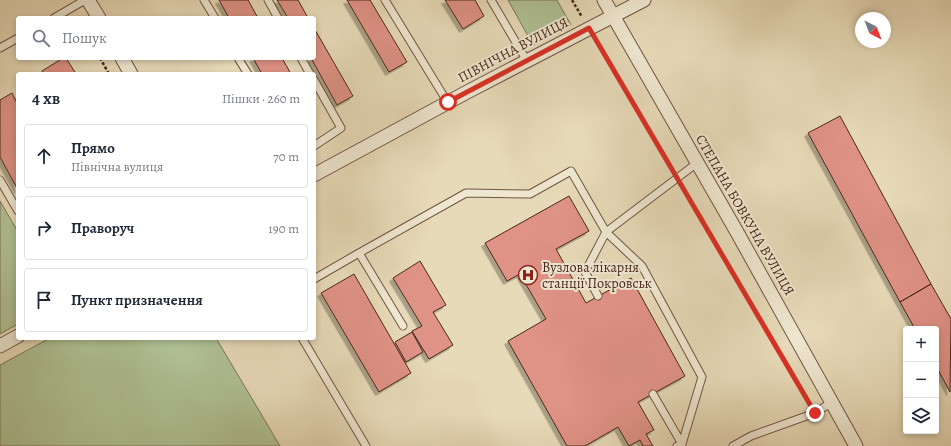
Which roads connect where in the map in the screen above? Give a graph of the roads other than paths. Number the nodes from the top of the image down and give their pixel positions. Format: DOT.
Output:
graph roads {
  1 [pos="85,0"];
  2 [pos="88,0"];
  3 [pos="204,0"];
  4 [pos="268,0"];
  5 [pos="385,0"];
  6 [pos="491,0"];
  7 [pos="604,0"];
  8 [pos="644,0"];
  9 [pos="57,16"];
  10 [pos="98,16"];
  11 [pos="214,16"];
  12 [pos="277,16"];
  13 [pos="613,16"];
  14 [pos="16,39"];
  15 [pos="0,48"];
  16 [pos="123,60"];
  17 [pos="239,60"];
  18 [pos="302,60"];
  19 [pos="527,61"];
  20 [pos="130,72"];
  21 [pos="247,72"];
  22 [pos="309,72"];
  23 [pos="316,84"];
  24 [pos="448,102"];
  25 [pos="316,145"];
  26 [pos="697,163"];
  27 [pos="316,174"];
  28 [pos="0,180"];
  29 [pos="16,208"];
  30 [pos="606,232"];
  31 [pos="359,253"];
  32 [pos="316,278"];
  33 [pos="598,296"];
  34 [pos="403,326"];
  35 [pos="16,337"];
  36 [pos="303,340"];
  37 [pos="0,346"];
  38 [pos="653,394"];
  39 [pos="832,402"];
  40 [pos="680,445"];
  41 [pos="366,446"];
  42 [pos="733,446"];
  43 [pos="856,446"];
  1 -- 9 [label="lane"];
  2 -- 10 [label="street"];
  3 -- 11 [label="lane"];
  4 -- 12 [label="lane"];
  5 -- 24 [label="lane"];
  6 -- 19 [label="lane"];
  7 -- 13 [label="street, СТЕПАНА БОВКУНА ВУЛИЦЯ"];
  8 -- 13 [label="street, ПІВНІЧНА ВУЛИЦЯ"];
  13 -- 19 [label="street, ПІВНІЧНА ВУЛИЦЯ"];
  13 -- 26 [label="street, СТЕПАНА БОВКУНА ВУЛИЦЯ"];
  14 -- 15 [label="lane"];
  16 -- 20 [label="street"];
  17 -- 21 [label="lane"];
  18 -- 22 [label="lane"];
  19 -- 24 [label="street, ПІВНІЧНА ВУЛИЦЯ"];
  23 -- 25 [label="lane"];
  24 -- 27 [label="street, ПІВНІЧНА ВУЛИЦЯ"];
  26 -- 30 [label="lane"];
  26 -- 39 [label="street, СТЕПАНА БОВКУНА ВУЛИЦЯ"];
  28 -- 29 [label="lane"];
  30 -- 31 [label="lane"];
  30 -- 33 [label="lane"];
  30 -- 40 [label="lane"];
  31 -- 32 [label="lane"];
  31 -- 34 [label="lane"];
  35 -- 37 [label="street"];
  36 -- 41 [label="lane"];
  38 -- 40 [label="lane"];
  39 -- 42 [label="lane"];
  39 -- 43 [label="street, СТЕПАНА БОВКУНА ВУЛИЦЯ"];
}
